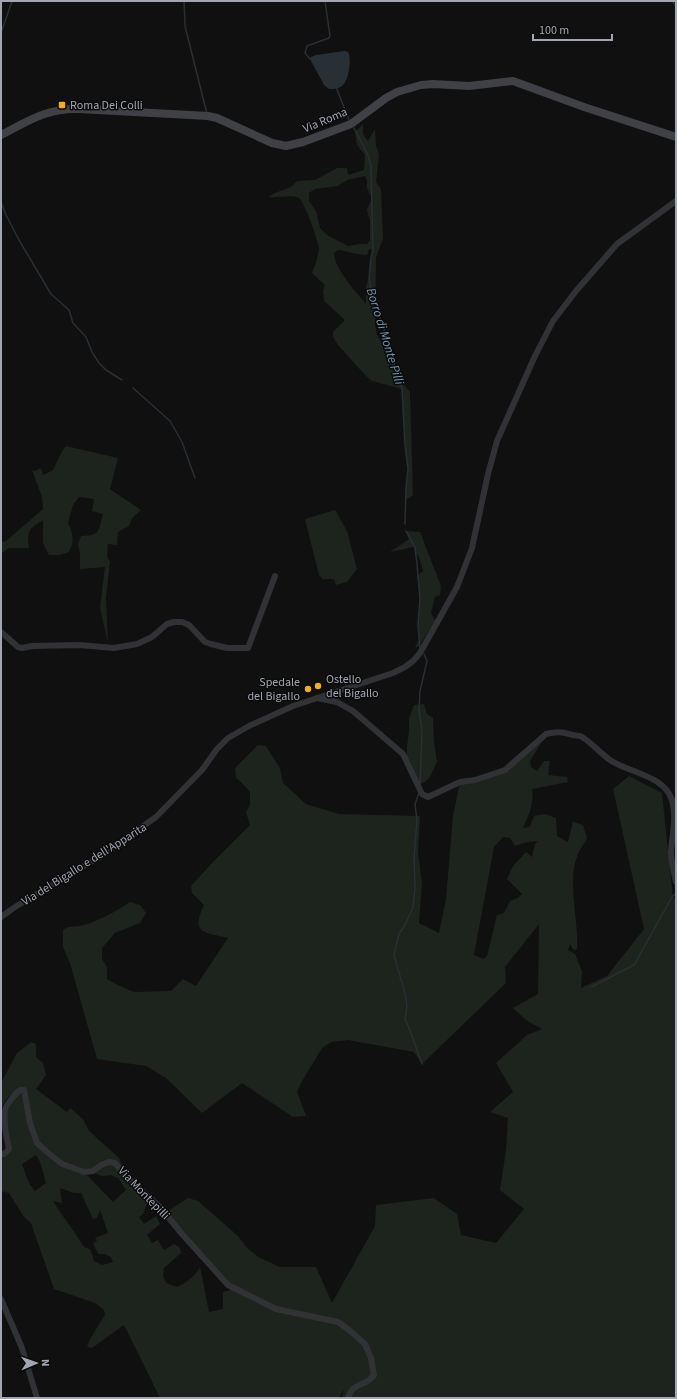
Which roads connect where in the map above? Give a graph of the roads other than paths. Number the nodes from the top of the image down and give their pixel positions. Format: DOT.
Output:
graph roads {
  1 [pos="1,135"];
  2 [pos="676,137"];
  3 [pos="676,201"];
  4 [pos="276,576"];
  5 [pos="1,632"];
  6 [pos="317,698"];
  7 [pos="676,882"];
  8 [pos="1,917"];
  9 [pos="1,1154"];
  10 [pos="1,1300"];
  11 [pos="37,1398"];
  12 [pos="348,1398"];
  1 -- 2 [label="main road, Via Roma"];
  3 -- 6 [label="street, Via del Bigallo e dell'Apparita"];
  4 -- 5 [label="street"];
  6 -- 7 [label="street"];
  6 -- 8 [label="street, Via del Bigallo e dell'Apparita"];
  9 -- 12 [label="street, Via Montepilli"];
  10 -- 11 [label="street"];
}
